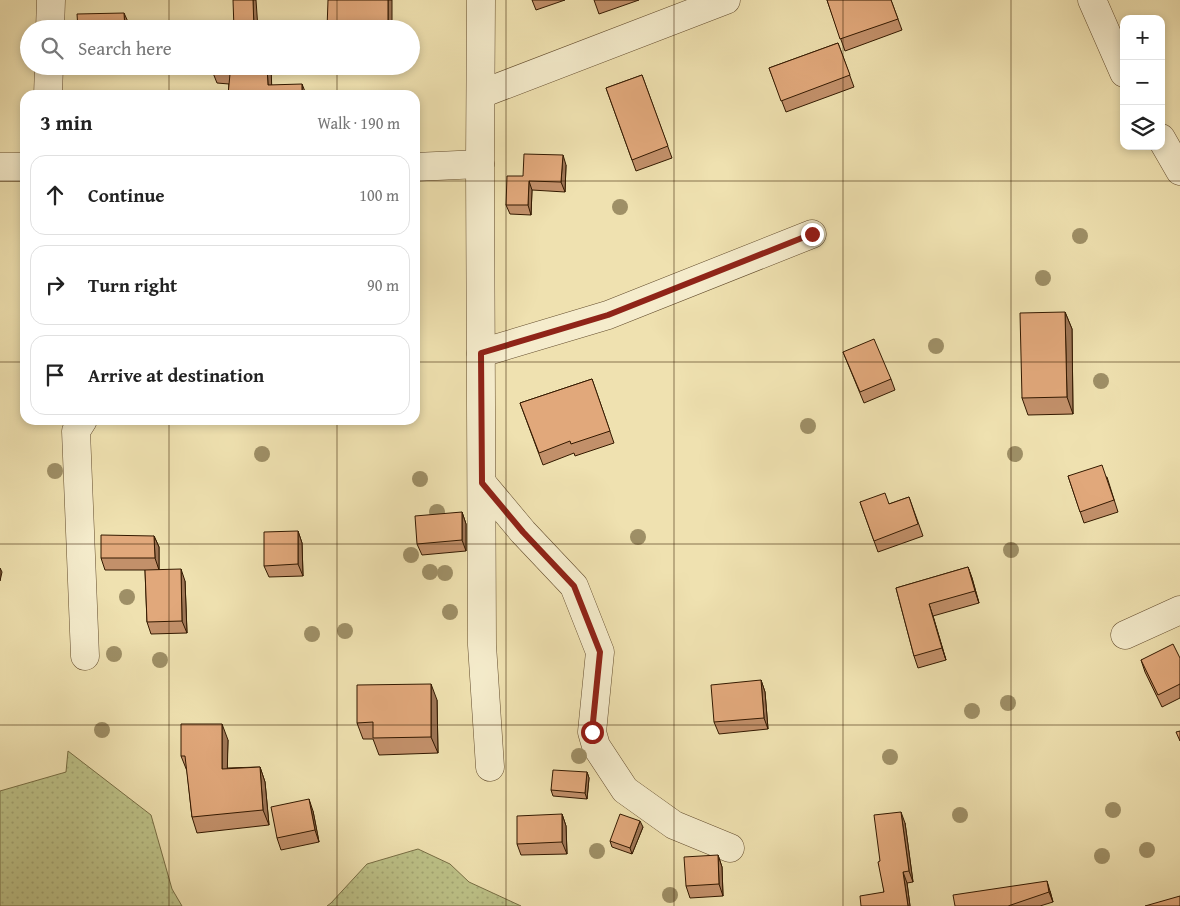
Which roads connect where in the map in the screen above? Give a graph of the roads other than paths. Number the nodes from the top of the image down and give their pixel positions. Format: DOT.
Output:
graph roads {
  1 [pos="51,0"];
  2 [pos="481,0"];
  3 [pos="726,0"];
  4 [pos="1092,0"];
  5 [pos="50,20"];
  6 [pos="1120,64"];
  7 [pos="49,75"];
  8 [pos="48,90"];
  9 [pos="481,94"];
  10 [pos="1165,145"];
  11 [pos="480,164"];
  12 [pos="0,167"];
  13 [pos="20,167"];
  14 [pos="420,167"];
  15 [pos="1180,171"];
  16 [pos="812,234"];
  17 [pos="481,353"];
  18 [pos="80,425"];
  19 [pos="482,483"];
  20 [pos="1180,610"];
  21 [pos="1125,635"];
  22 [pos="85,656"];
  23 [pos="490,767"];
  24 [pos="730,848"];
  1 -- 5 [label="street"];
  2 -- 9 [label="street"];
  3 -- 9 [label="street"];
  4 -- 6 [label="street"];
  7 -- 8 [label="street"];
  9 -- 11 [label="street"];
  10 -- 15 [label="street"];
  11 -- 14 [label="street"];
  11 -- 17 [label="street"];
  12 -- 13 [label="street"];
  16 -- 17 [label="street"];
  17 -- 19 [label="street"];
  18 -- 22 [label="street"];
  19 -- 23 [label="street"];
  19 -- 24 [label="street"];
  20 -- 21 [label="street"];
}
